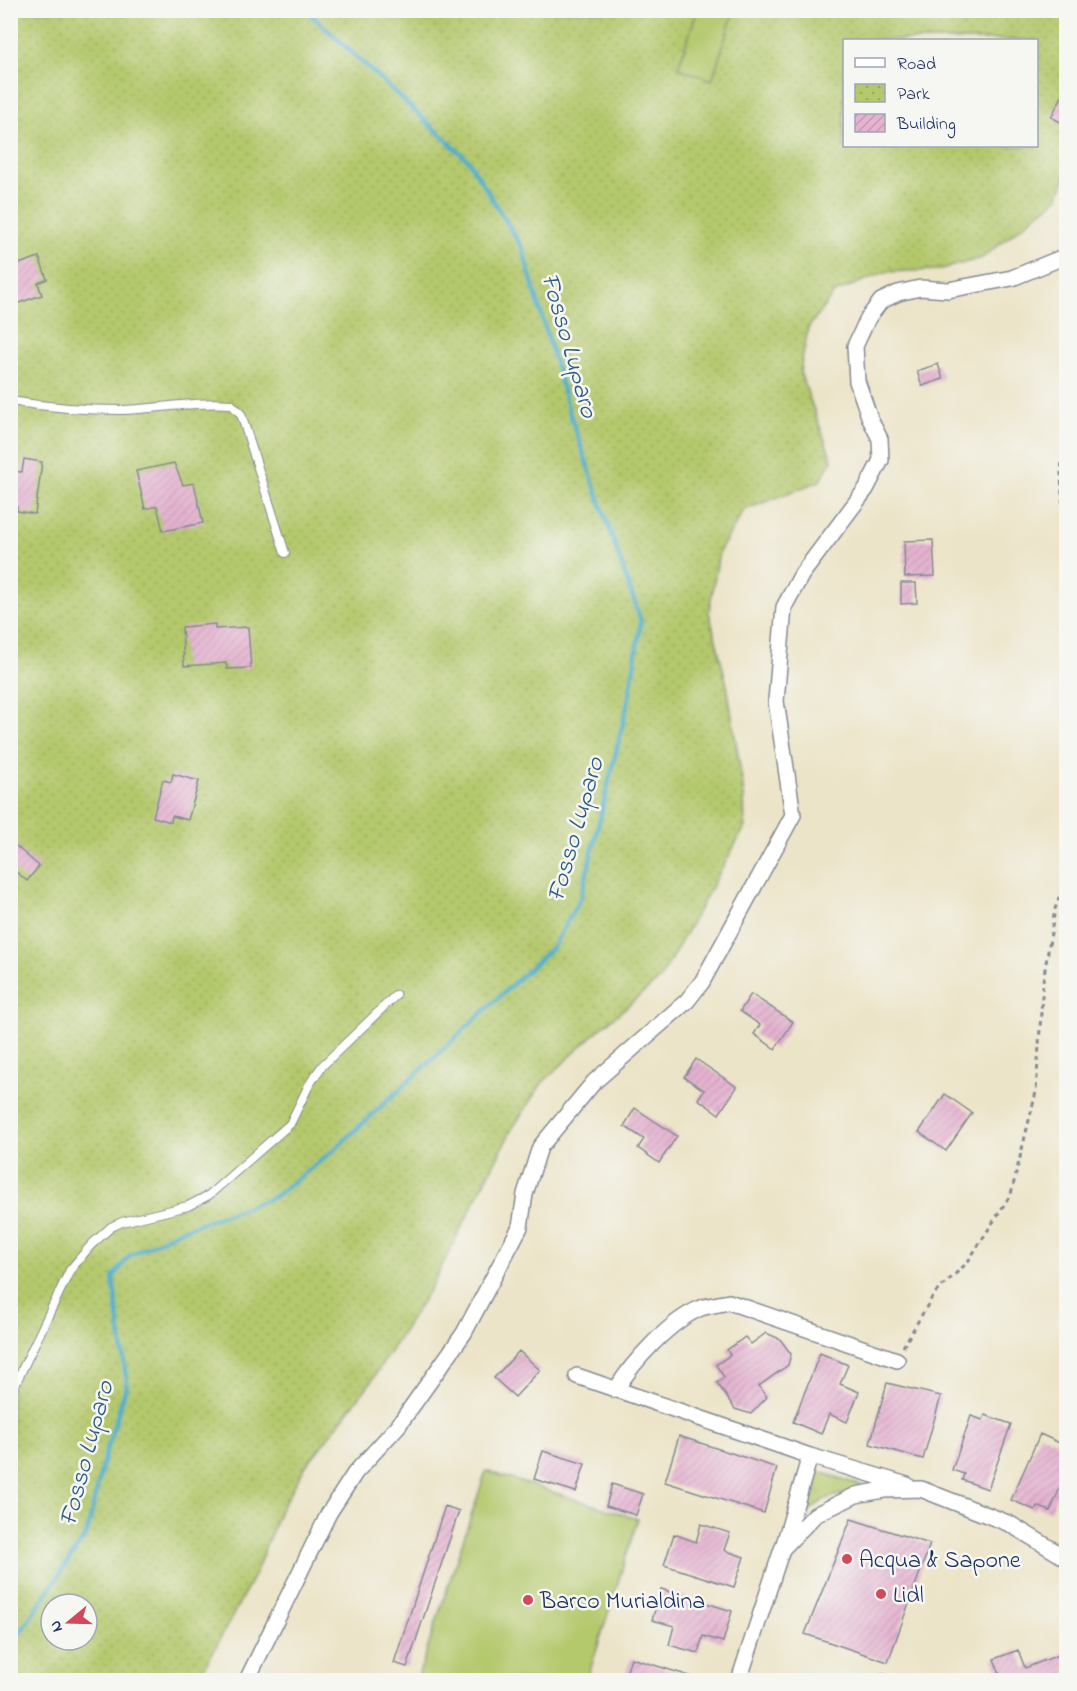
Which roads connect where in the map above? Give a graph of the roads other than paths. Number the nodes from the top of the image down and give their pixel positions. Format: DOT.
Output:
graph roads {
  1 [pos="1066,256"];
  2 [pos="10,401"];
  3 [pos="285,553"];
  4 [pos="396,995"];
  5 [pos="897,1360"];
  6 [pos="577,1376"];
  7 [pos="616,1390"];
  8 [pos="10,1395"];
  9 [pos="810,1456"];
  10 [pos="921,1489"];
  11 [pos="782,1549"];
  12 [pos="1066,1558"];
  13 [pos="247,1680"];
  14 [pos="739,1680"];
  1 -- 13 [label="street"];
  2 -- 3 [label="lane"];
  4 -- 8 [label="lane"];
  5 -- 7 [label="street"];
  6 -- 7 [label="street"];
  7 -- 9 [label="street"];
  9 -- 10 [label="street"];
  9 -- 11 [label="street"];
  10 -- 11 [label="street"];
  10 -- 12 [label="street"];
  11 -- 14 [label="street"];
}
